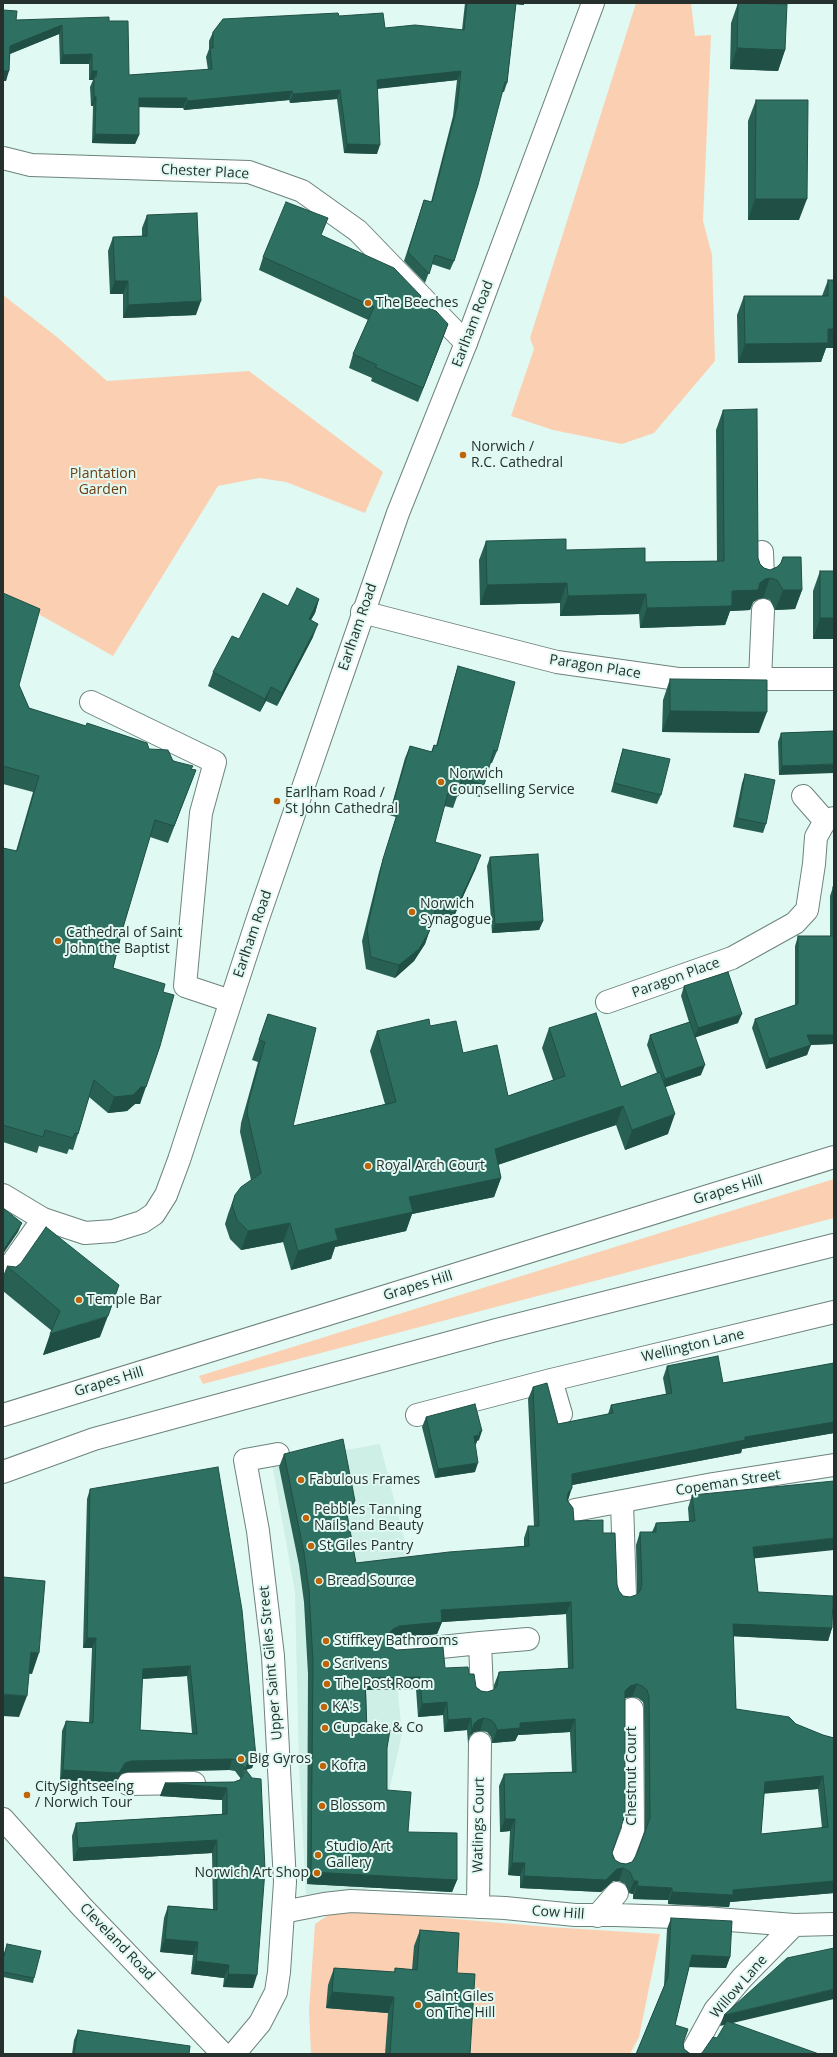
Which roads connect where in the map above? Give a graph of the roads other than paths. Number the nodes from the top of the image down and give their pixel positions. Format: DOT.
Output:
graph roads {
  1 [pos="593,3"];
  2 [pos="3,158"];
  3 [pos="466,343"];
  4 [pos="762,552"];
  5 [pos="763,577"];
  6 [pos="763,610"];
  7 [pos="362,612"];
  8 [pos="834,679"];
  9 [pos="760,680"];
  10 [pos="90,702"];
  11 [pos="803,796"];
  12 [pos="830,819"];
  13 [pos="230,1001"];
  14 [pos="607,1002"];
  15 [pos="834,1157"];
  16 [pos="3,1195"];
  17 [pos="43,1219"];
  18 [pos="834,1245"];
  19 [pos="3,1276"];
  20 [pos="834,1312"];
  21 [pos="551,1380"];
  22 [pos="561,1414"];
  23 [pos="3,1415"];
  24 [pos="417,1415"];
  25 [pos="278,1454"];
  26 [pos="834,1466"];
  27 [pos="3,1472"];
  28 [pos="622,1502"];
  29 [pos="575,1510"];
  30 [pos="624,1597"];
  31 [pos="528,1638"];
  32 [pos="480,1643"];
  33 [pos="396,1651"];
  34 [pos="482,1692"];
  35 [pos="632,1709"];
  36 [pos="480,1744"];
  37 [pos="215,1782"];
  38 [pos="128,1784"];
  39 [pos="6,1824"];
  40 [pos="620,1864"];
  41 [pos="617,1893"];
  42 [pos="478,1907"];
  43 [pos="283,1912"];
  44 [pos="596,1916"];
  45 [pos="834,1924"];
  46 [pos="794,1925"];
  47 [pos="223,2054"];
  48 [pos="234,2054"];
  49 [pos="691,2054"];
  1 -- 3 [label="street, Earlham Road"];
  2 -- 3 [label="street, Chester Place"];
  3 -- 7 [label="street, Earlham Road"];
  4 -- 5 [label="street"];
  6 -- 9 [label="street"];
  7 -- 9 [label="street, Paragon Place"];
  7 -- 13 [label="street, Earlham Road"];
  8 -- 9 [label="street, Paragon Place"];
  10 -- 13 [label="street"];
  11 -- 12 [label="street, Paragon Place"];
  12 -- 14 [label="street, Paragon Place"];
  13 -- 17 [label="street, Earlham Road"];
  15 -- 23 [label="street, Grapes Hill"];
  16 -- 17 [label="street, Earlham Road"];
  17 -- 19 [label="street"];
  18 -- 27 [label="street"];
  20 -- 21 [label="street, Wellington Lane"];
  21 -- 22 [label="street"];
  21 -- 24 [label="street, Wellington Lane"];
  25 -- 43 [label="street, Upper Saint Giles Street"];
  26 -- 28 [label="street, Copeman Street"];
  28 -- 29 [label="street, Copeman Street"];
  28 -- 30 [label="street"];
  31 -- 32 [label="street"];
  32 -- 33 [label="street"];
  32 -- 34 [label="street"];
  35 -- 40 [label="street, Chestnut Court"];
  36 -- 42 [label="street, Watlings Court"];
  37 -- 38 [label="street"];
  39 -- 47 [label="street, Cleveland Road"];
  41 -- 44 [label="street"];
  42 -- 43 [label="street, Cow Hill"];
  42 -- 44 [label="street, Cow Hill"];
  43 -- 48 [label="street, Upper Saint Giles Street"];
  44 -- 46 [label="street, Cow Hill"];
  45 -- 46 [label="street, Cow Hill"];
  46 -- 49 [label="street, Willow Lane"];
}
